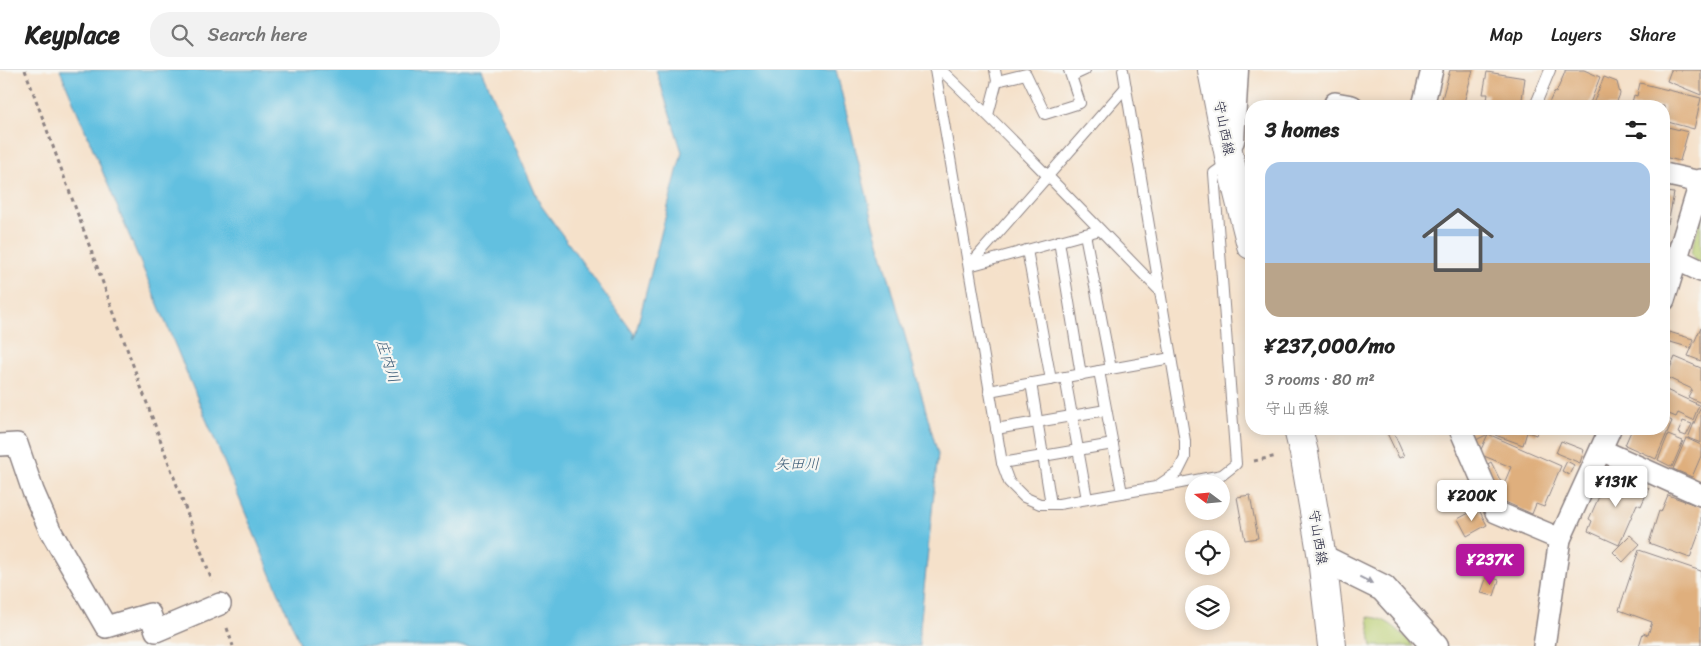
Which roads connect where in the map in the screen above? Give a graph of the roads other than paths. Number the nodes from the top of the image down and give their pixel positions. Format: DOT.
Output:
graph roads {
  1 [pos="935,70"];
  2 [pos="941,70"];
  3 [pos="1085,70"];
  4 [pos="1123,70"];
  5 [pos="1212,70"];
  6 [pos="1234,70"];
  7 [pos="1432,70"];
  8 [pos="1550,70"];
  9 [pos="1071,73"];
  10 [pos="996,75"];
  11 [pos="1126,88"];
  12 [pos="1424,100"];
  13 [pos="1538,100"];
  14 [pos="988,115"];
  15 [pos="1230,161"];
  16 [pos="1670,175"];
  17 [pos="1048,177"];
  18 [pos="1701,181"];
  19 [pos="1245,221"];
  20 [pos="1100,230"];
  21 [pos="1085,234"];
  22 [pos="1059,241"];
  23 [pos="1027,250"];
  24 [pos="1676,259"];
  25 [pos="969,266"];
  26 [pos="1701,271"];
  27 [pos="1670,280"];
  28 [pos="1160,290"];
  29 [pos="1171,358"];
  30 [pos="1111,369"];
  31 [pos="1099,371"];
  32 [pos="1081,375"];
  33 [pos="1065,377"];
  34 [pos="1050,380"];
  35 [pos="1031,383"];
  36 [pos="989,391"];
  37 [pos="1106,410"];
  38 [pos="1072,416"];
  39 [pos="1038,423"];
  40 [pos="996,430"];
  41 [pos="1300,435"];
  42 [pos="1463,435"];
  43 [pos="1607,435"];
  44 [pos="1113,444"];
  45 [pos="0,445"];
  46 [pos="1078,450"];
  47 [pos="1601,450"];
  48 [pos="1044,456"];
  49 [pos="1002,463"];
  50 [pos="1156,487"];
  51 [pos="1122,493"];
  52 [pos="1701,495"];
  53 [pos="1088,499"];
  54 [pos="1051,504"];
  55 [pos="1560,539"];
  56 [pos="1322,558"];
  57 [pos="220,604"];
  58 [pos="1332,646"];
  59 [pos="1435,646"];
  60 [pos="1544,646"];
  1 -- 25 [label="lane"];
  2 -- 14 [label="lane"];
  3 -- 9 [label="lane"];
  4 -- 11 [label="lane"];
  5 -- 15 [label="main road, 守山西線"];
  6 -- 15 [label="street"];
  7 -- 12 [label="street"];
  8 -- 13 [label="lane"];
  9 -- 10 [label="lane"];
  10 -- 14 [label="lane"];
  11 -- 17 [label="lane"];
  11 -- 28 [label="lane"];
  14 -- 17 [label="lane"];
  15 -- 19 [label="main road, 守山西線"];
  15 -- 50 [label="lane"];
  16 -- 18 [label="street"];
  17 -- 20 [label="lane"];
  17 -- 25 [label="lane"];
  18 -- 24 [label="street"];
  20 -- 21 [label="lane"];
  20 -- 28 [label="lane"];
  21 -- 22 [label="lane"];
  21 -- 30 [label="lane"];
  22 -- 23 [label="lane"];
  22 -- 32 [label="lane"];
  23 -- 25 [label="lane"];
  23 -- 34 [label="lane"];
  24 -- 26 [label="street"];
  24 -- 27 [label="street"];
  25 -- 36 [label="lane"];
  28 -- 29 [label="lane"];
  29 -- 30 [label="lane"];
  29 -- 50 [label="lane"];
  30 -- 31 [label="lane"];
  31 -- 32 [label="lane"];
  31 -- 37 [label="lane"];
  32 -- 33 [label="lane"];
  33 -- 34 [label="lane"];
  33 -- 38 [label="lane"];
  34 -- 35 [label="lane"];
  35 -- 36 [label="lane"];
  35 -- 39 [label="lane"];
  36 -- 40 [label="lane"];
  37 -- 38 [label="lane"];
  37 -- 44 [label="lane"];
  38 -- 39 [label="lane"];
  38 -- 46 [label="lane"];
  39 -- 40 [label="lane"];
  39 -- 48 [label="lane"];
  40 -- 49 [label="lane"];
  41 -- 56 [label="main road, 守山西線"];
  42 -- 55 [label="street"];
  43 -- 47 [label="street"];
  44 -- 46 [label="lane"];
  44 -- 51 [label="lane"];
  45 -- 57 [label="street"];
  46 -- 48 [label="lane"];
  46 -- 53 [label="lane"];
  47 -- 52 [label="street"];
  47 -- 55 [label="street"];
  48 -- 49 [label="lane"];
  48 -- 54 [label="lane"];
  49 -- 54 [label="lane"];
  50 -- 51 [label="lane"];
  51 -- 53 [label="lane"];
  53 -- 54 [label="lane"];
  55 -- 60 [label="street"];
  56 -- 58 [label="main road, 守山西線"];
  56 -- 59 [label="street, one-way"];
}
